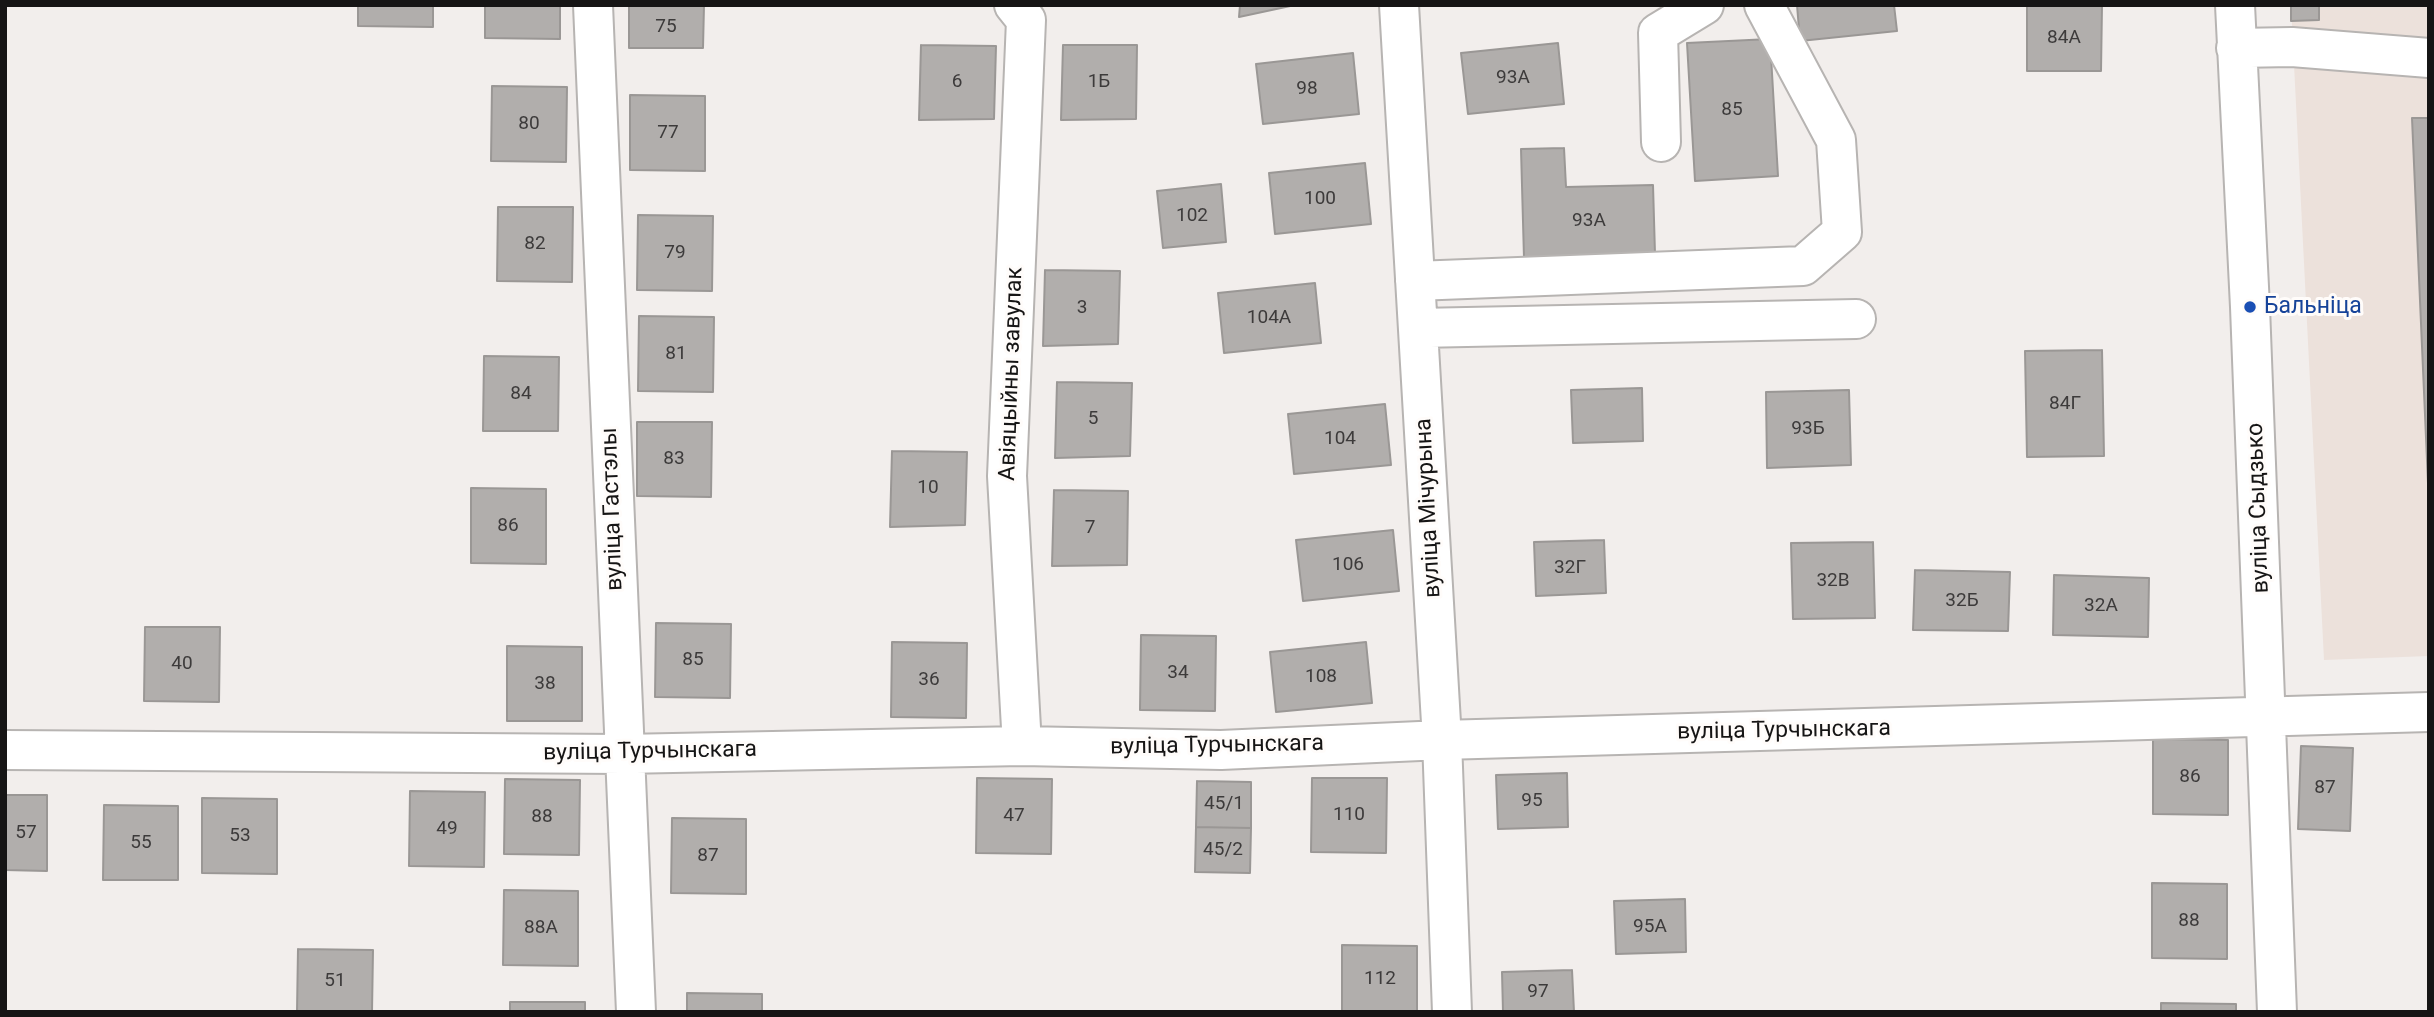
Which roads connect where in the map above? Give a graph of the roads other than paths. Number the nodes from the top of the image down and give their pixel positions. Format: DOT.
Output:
graph roads {
  1 [pos="593,5"];
  2 [pos="1014,5"];
  3 [pos="1399,5"];
  4 [pos="1704,5"];
  5 [pos="1764,5"];
  6 [pos="2235,5"];
  7 [pos="2236,48"];
  8 [pos="2429,58"];
  9 [pos="1661,142"];
  10 [pos="1415,281"];
  11 [pos="1856,319"];
  12 [pos="1418,328"];
  13 [pos="2429,712"];
  14 [pos="2267,718"];
  15 [pos="1442,740"];
  16 [pos="1022,746"];
  17 [pos="5,750"];
  18 [pos="623,754"];
  19 [pos="636,1012"];
  20 [pos="1452,1012"];
  21 [pos="2277,1012"];
  1 -- 18 [label="street, вуліца Гастэлы"];
  2 -- 16 [label="street, Авіяцыйны завулак"];
  3 -- 10 [label="street, вуліца Мічурына"];
  4 -- 9 [label="street"];
  5 -- 10 [label="street"];
  6 -- 7 [label="street, вуліца Сыдзько"];
  7 -- 8 [label="street"];
  7 -- 14 [label="street, вуліца Сыдзько"];
  10 -- 12 [label="street, вуліца Мічурына"];
  11 -- 12 [label="street"];
  12 -- 15 [label="street, вуліца Мічурына"];
  13 -- 14 [label="street, вуліца Турчынскага"];
  14 -- 15 [label="street, вуліца Турчынскага"];
  14 -- 21 [label="street, вуліца Сыдзько"];
  15 -- 16 [label="street, вуліца Турчынскага"];
  15 -- 20 [label="street, вуліца Мічурына"];
  16 -- 18 [label="street, вуліца Турчынскага"];
  17 -- 18 [label="street, вуліца Турчынскага"];
  18 -- 19 [label="street, вуліца Гастэлы"];
}
